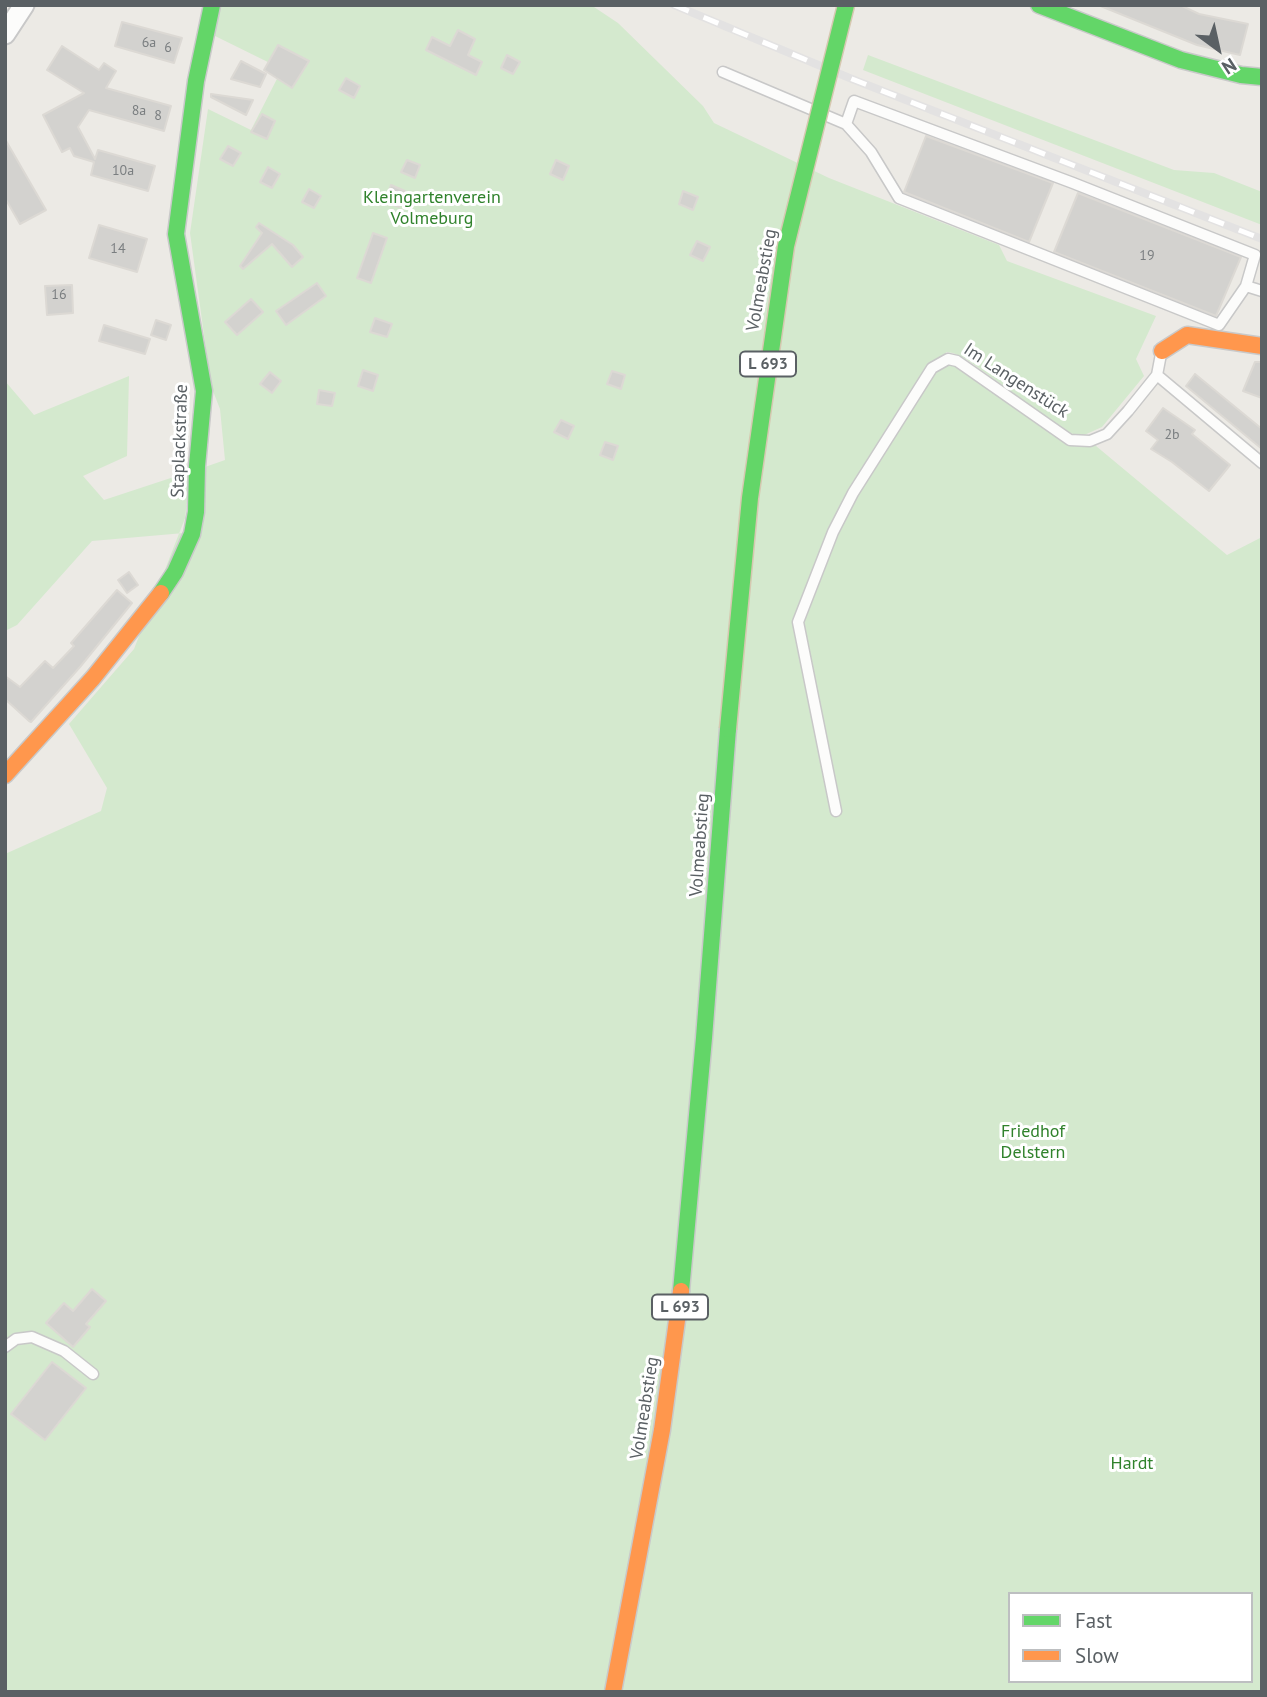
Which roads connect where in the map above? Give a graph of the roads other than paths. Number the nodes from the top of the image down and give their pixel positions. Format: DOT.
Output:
graph roads {
  1 [pos="24,5"];
  2 [pos="212,5"];
  3 [pos="846,5"];
  4 [pos="1039,5"];
  5 [pos="5,34"];
  6 [pos="723,72"];
  7 [pos="1262,77"];
  8 [pos="846,124"];
  9 [pos="1246,286"];
  10 [pos="1262,291"];
  11 [pos="1262,346"];
  12 [pos="1162,351"];
  13 [pos="1157,375"];
  14 [pos="1262,463"];
  15 [pos="5,775"];
  16 [pos="836,811"];
  17 [pos="5,1347"];
  18 [pos="93,1374"];
  19 [pos="612,1692"];
  1 -- 5 [label="street"];
  2 -- 15 [label="main road, Staplackstraße"];
  3 -- 19 [label="main road, Volmeabstieg / L 693, bridge"];
  4 -- 7 [label="main road"];
  6 -- 8 [label="lane"];
  8 -- 9 [label="lane"];
  8 -- 9 [label="lane"];
  9 -- 10 [label="lane"];
  11 -- 12 [label="main road, Im Langenstück"];
  12 -- 13 [label="lane, Im Langenstück"];
  13 -- 14 [label="lane"];
  13 -- 16 [label="lane, Im Langenstück"];
  17 -- 18 [label="lane"];
}
